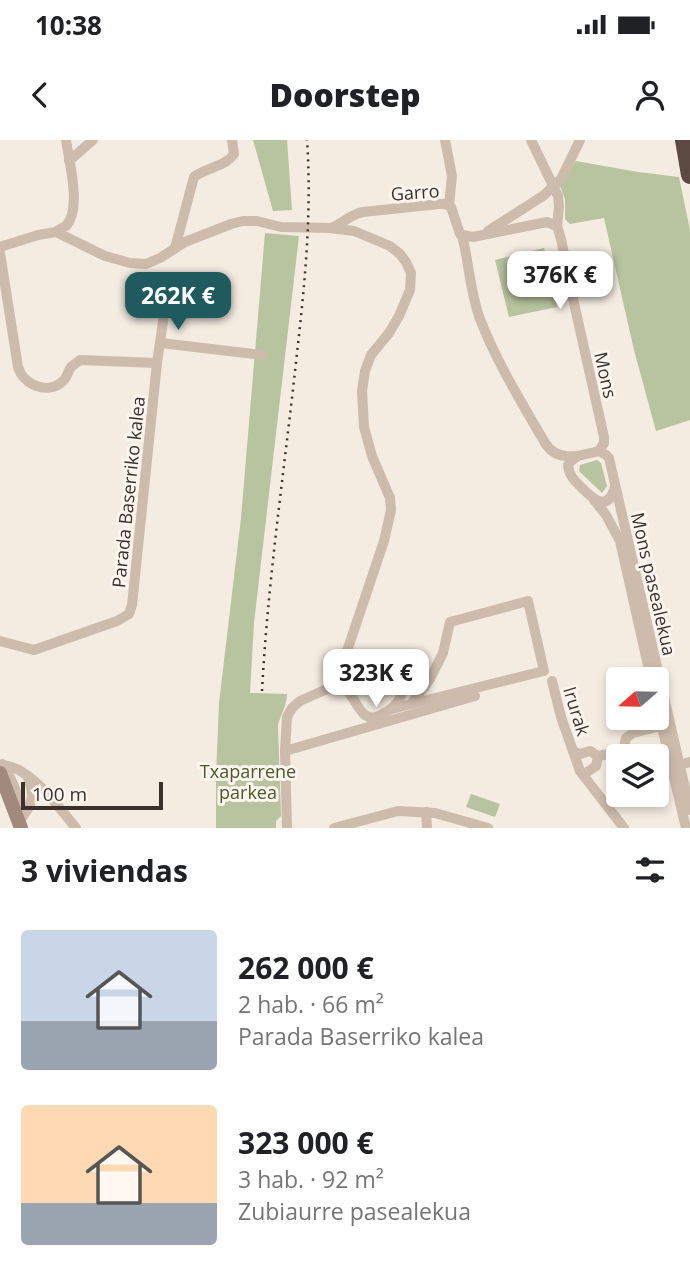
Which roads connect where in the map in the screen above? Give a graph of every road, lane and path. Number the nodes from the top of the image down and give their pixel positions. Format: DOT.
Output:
graph roads {
  1 [pos="66,140"];
  2 [pos="93,140"];
  3 [pos="232,140"];
  4 [pos="445,140"];
  5 [pos="531,140"];
  6 [pos="580,140"];
  7 [pos="686,140"];
  8 [pos="690,149"];
  9 [pos="69,161"];
  10 [pos="690,175"];
  11 [pos="449,205"];
  12 [pos="350,218"];
  13 [pos="557,226"];
  14 [pos="330,228"];
  15 [pos="354,231"];
  16 [pos="56,232"];
  17 [pos="472,236"];
  18 [pos="0,247"];
  19 [pos="175,248"];
  20 [pos="0,253"];
  21 [pos="178,292"];
  22 [pos="161,343"];
  23 [pos="262,355"];
  24 [pos="157,363"];
  25 [pos="599,451"];
  26 [pos="578,456"];
  27 [pos="615,487"];
  28 [pos="594,500"];
  29 [pos="0,641"];
  30 [pos="648,667"];
  31 [pos="403,668"];
  32 [pos="552,681"];
  33 [pos="327,689"];
  34 [pos="475,696"];
  35 [pos="411,705"];
  36 [pos="393,709"];
  37 [pos="645,730"];
  38 [pos="625,744"];
  39 [pos="285,751"];
  40 [pos="573,751"];
  41 [pos="606,755"];
  42 [pos="598,756"];
  43 [pos="669,758"];
  44 [pos="690,762"];
  45 [pos="679,765"];
  46 [pos="1,766"];
  47 [pos="24,773"];
  48 [pos="583,775"];
  49 [pos="46,793"];
  50 [pos="0,799"];
  51 [pos="57,806"];
  52 [pos="690,810"];
  53 [pos="426,812"];
  54 [pos="20,822"];
  55 [pos="76,828"];
  56 [pos="287,828"];
  57 [pos="334,828"];
  58 [pos="427,828"];
  59 [pos="488,828"];
  60 [pos="624,828"];
  61 [pos="686,828"];
  1 -- 9 [label="street"];
  2 -- 9 [label="street"];
  3 -- 19 [label="street"];
  4 -- 11 [label="street"];
  5 -- 13 [label="street, Mons"];
  6 -- 17 [label="street"];
  7 -- 8 [label="highway"];
  7 -- 10 [label="highway"];
  9 -- 16 [label="street"];
  11 -- 12 [label="street, Garro"];
  11 -- 17 [label="street, Garro"];
  12 -- 14 [label="street, Garro"];
  12 -- 15 [label="street"];
  13 -- 17 [label="street"];
  13 -- 25 [label="street, Mons"];
  14 -- 15 [label="street"];
  14 -- 19 [label="street"];
  15 -- 33 [label="street"];
  16 -- 18 [label="street"];
  16 -- 19 [label="street"];
  17 -- 26 [label="street"];
  20 -- 24 [label="street"];
  21 -- 22 [label="street, Parada Baserriko kalea"];
  22 -- 23 [label="street"];
  22 -- 24 [label="street, Parada Baserriko kalea"];
  24 -- 29 [label="street, Parada Baserriko kalea"];
  25 -- 26 [label="street"];
  25 -- 27 [label="street, Mons"];
  26 -- 28 [label="street"];
  27 -- 28 [label="street"];
  27 -- 45 [label="street, Mons pasealekua"];
  28 -- 30 [label="street, Mons pasealekua"];
  31 -- 36 [label="street"];
  32 -- 40 [label="street, Irurak"];
  33 -- 36 [label="street"];
  33 -- 39 [label="street"];
  34 -- 39 [label="street"];
  35 -- 35 [label="street"];
  35 -- 36 [label="street"];
  37 -- 38 [label="street, Irurak"];
  39 -- 56 [label="street"];
  40 -- 42 [label="street, Irurak"];
  40 -- 48 [label="street, Irurak"];
  41 -- 42 [label="street, Irurak"];
  42 -- 48 [label="street, Irurak"];
  43 -- 61 [label="street"];
  44 -- 45 [label="street"];
  45 -- 52 [label="street, Mons pasealekua"];
  46 -- 47 [label="street"];
  46 -- 54 [label="main road"];
  47 -- 49 [label="street"];
  47 -- 54 [label="street"];
  48 -- 60 [label="street, Irurak"];
  49 -- 51 [label="street"];
  49 -- 54 [label="street"];
  50 -- 54 [label="main road"];
  51 -- 54 [label="street"];
  51 -- 55 [label="street"];
  53 -- 57 [label="street"];
  53 -- 58 [label="street"];
  53 -- 59 [label="street"];
}
